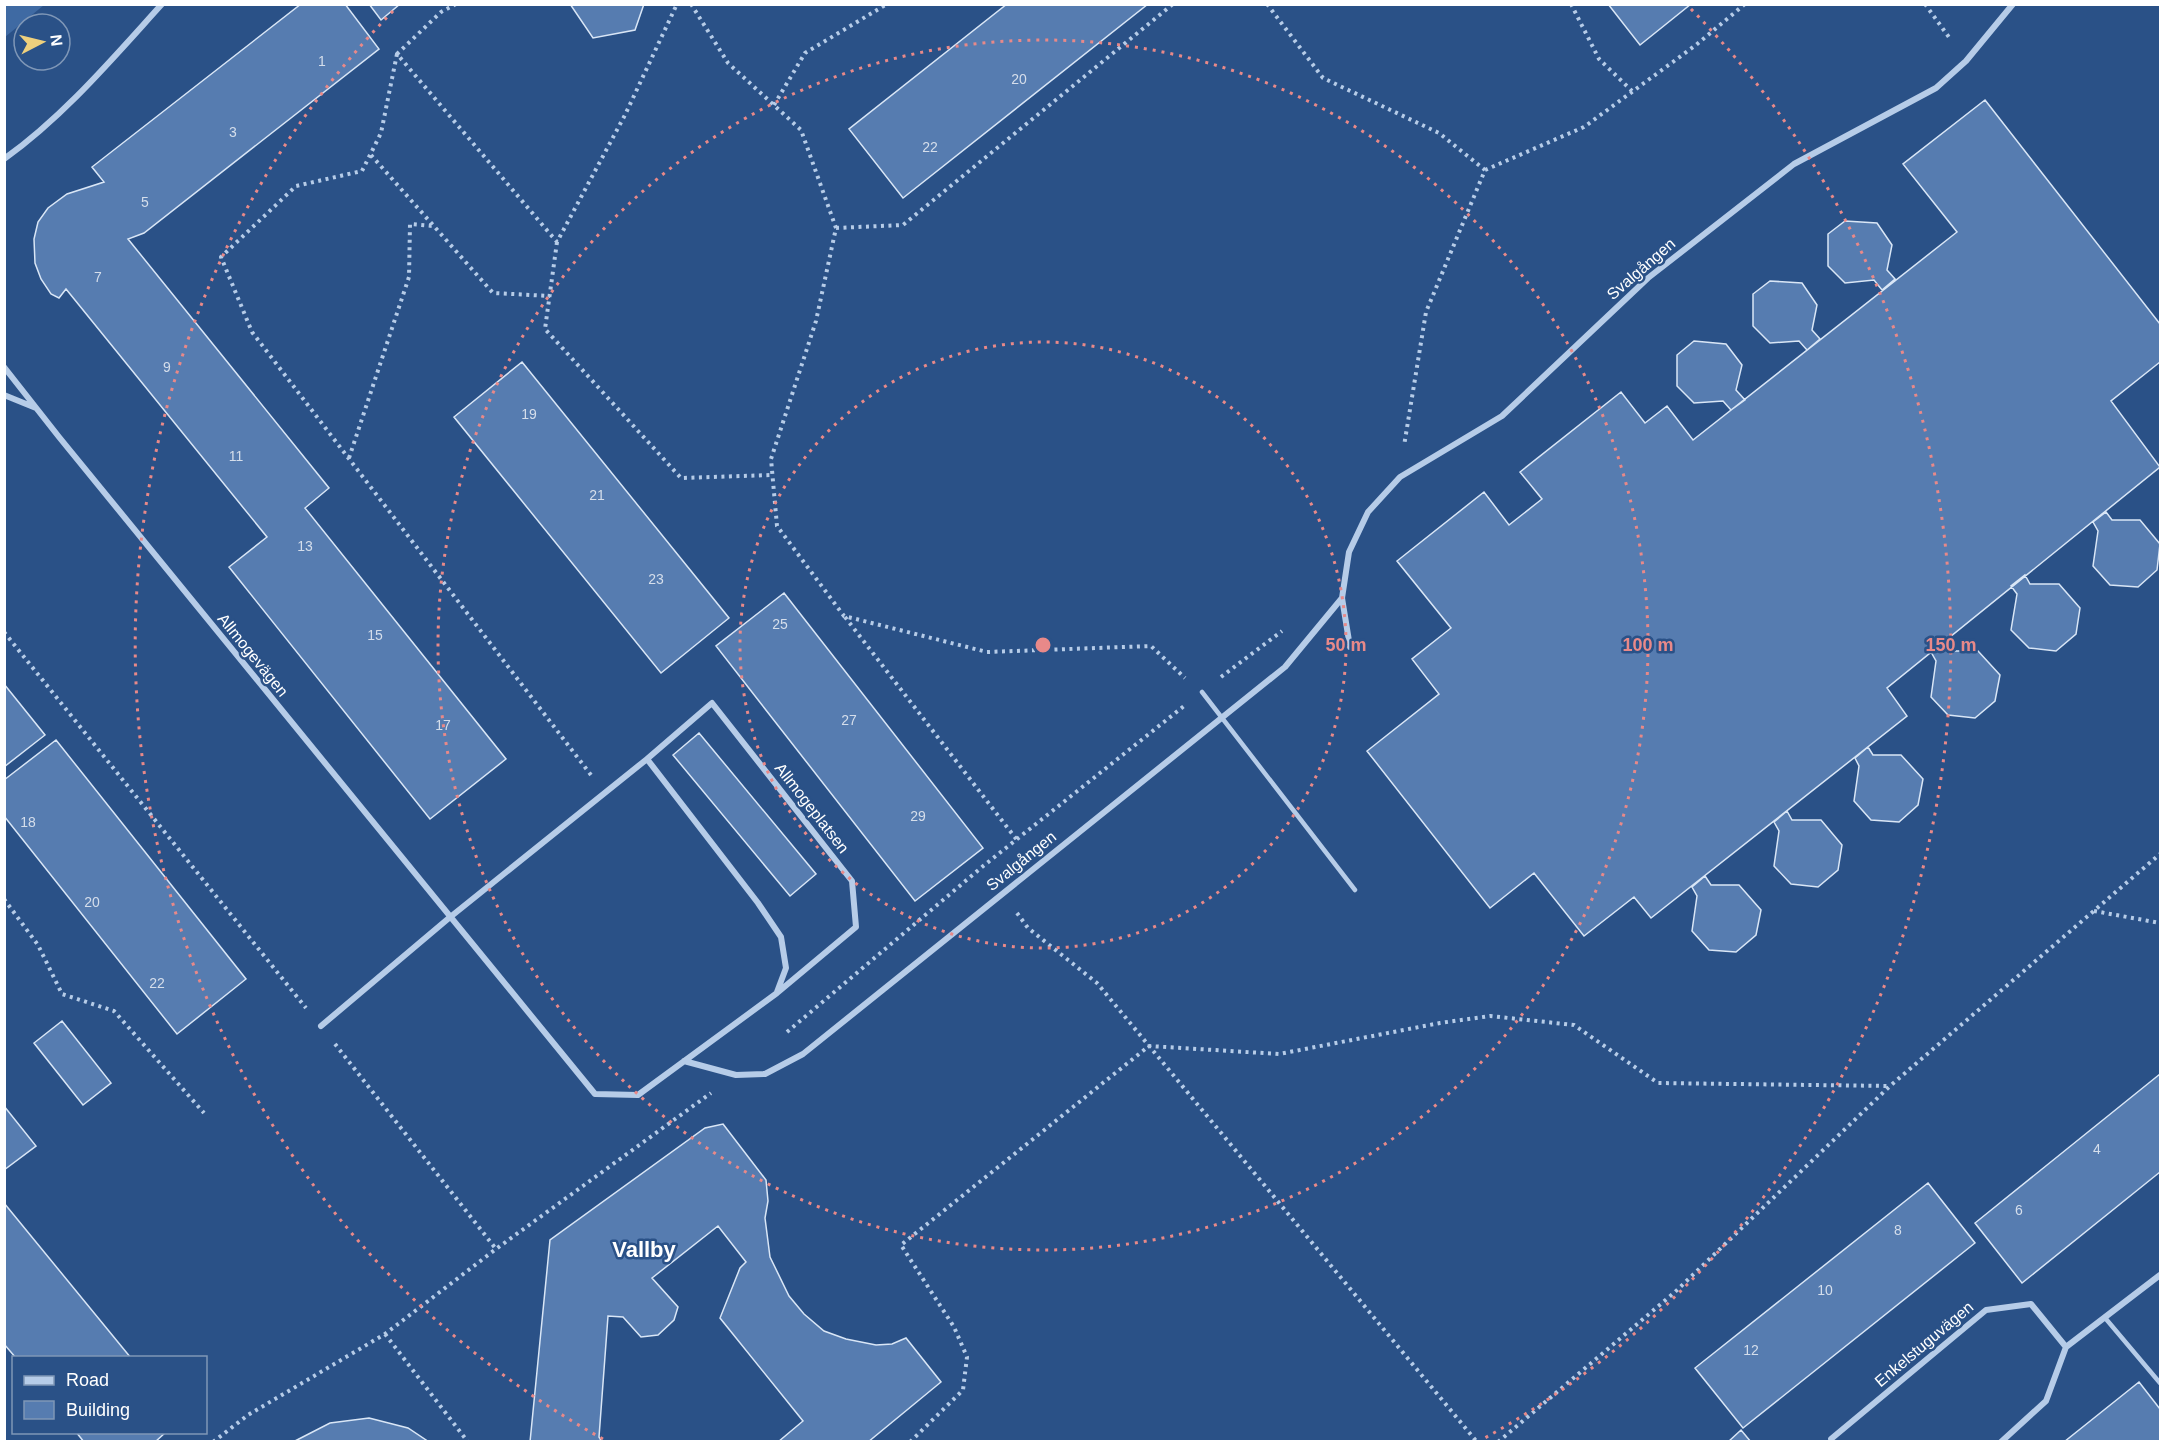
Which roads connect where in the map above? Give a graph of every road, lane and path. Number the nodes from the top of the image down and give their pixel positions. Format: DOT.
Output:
graph roads {
  1 [pos="162,4"];
  2 [pos="456,4"];
  3 [pos="677,4"];
  4 [pos="691,4"];
  5 [pos="887,4"];
  6 [pos="1173,4"];
  7 [pos="1267,4"];
  8 [pos="1571,4"];
  9 [pos="1745,4"];
  10 [pos="1925,4"];
  11 [pos="2013,4"];
  12 [pos="397,54"];
  13 [pos="1966,61"];
  14 [pos="1632,91"];
  15 [pos="774,105"];
  16 [pos="370,154"];
  17 [pos="4,159"];
  18 [pos="1485,170"];
  19 [pos="433,226"];
  20 [pos="836,228"];
  21 [pos="557,242"];
  22 [pos="550,296"];
  23 [pos="4,366"];
  24 [pos="4,395"];
  25 [pos="36,409"];
  26 [pos="349,458"];
  27 [pos="772,475"];
  28 [pos="1400,477"];
  29 [pos="1342,598"];
  30 [pos="844,616"];
  31 [pos="1290,627"];
  32 [pos="4,632"];
  33 [pos="1350,647"];
  34 [pos="1202,692"];
  35 [pos="1223,716"];
  36 [pos="647,759"];
  37 [pos="604,793"];
  38 [pos="1017,840"];
  39 [pos="2160,854"];
  40 [pos="982,867"];
  41 [pos="1355,890"];
  42 [pos="1002,894"];
  43 [pos="4,899"];
  44 [pos="2094,910"];
  45 [pos="449,918"];
  46 [pos="2160,923"];
  47 [pos="777,993"];
  48 [pos="321,1026"];
  49 [pos="781,1037"];
  50 [pos="1149,1046"];
  51 [pos="684,1061"];
  52 [pos="736,1075"];
  53 [pos="1890,1086"];
  54 [pos="204,1113"];
  55 [pos="496,1249"];
  56 [pos="2160,1275"];
  57 [pos="2106,1319"];
  58 [pos="385,1334"];
  59 [pos="2066,1347"];
  60 [pos="2160,1383"];
  61 [pos="213,1442"];
  62 [pos="468,1442"];
  63 [pos="910,1442"];
  64 [pos="1477,1442"];
  65 [pos="1498,1442"];
  66 [pos="1832,1442"];
  67 [pos="2001,1442"];
  1 -- 17 [label="street"];
  2 -- 12 [label="path"];
  3 -- 21 [label="path"];
  4 -- 15 [label="path"];
  5 -- 15 [label="path"];
  6 -- 20 [label="path"];
  7 -- 18 [label="path"];
  8 -- 14 [label="path"];
  9 -- 14 [label="path"];
  10 -- 13 [label="path"];
  11 -- 13 [label="street, Svalgången"];
  12 -- 16 [label="path"];
  12 -- 21 [label="path"];
  13 -- 28 [label="street, Svalgången"];
  14 -- 18 [label="path"];
  15 -- 20 [label="path"];
  16 -- 19 [label="path"];
  16 -- 26 [label="path"];
  18 -- 28 [label="path"];
  19 -- 22 [label="path"];
  19 -- 26 [label="path"];
  20 -- 27 [label="path"];
  21 -- 22 [label="path"];
  22 -- 27 [label="path"];
  23 -- 25 [label="street, Allmogevägen"];
  24 -- 25 [label="street, Allmogevägen"];
  25 -- 45 [label="street, Allmogevägen"];
  26 -- 37 [label="path"];
  27 -- 30 [label="path"];
  28 -- 29 [label="street, Svalgången"];
  29 -- 33 [label="street, Svalgången"];
  29 -- 35 [label="street, Svalgången"];
  30 -- 34 [label="path"];
  30 -- 38 [label="path"];
  31 -- 34 [label="path"];
  32 -- 48 [label="path"];
  34 -- 35 [label="lane"];
  34 -- 38 [label="path"];
  35 -- 41 [label="lane"];
  35 -- 42 [label="street, Svalgången"];
  36 -- 37 [label="street, Allmogeplatsen"];
  36 -- 47 [label="street"];
  36 -- 47 [label="street, Allmogeplatsen"];
  37 -- 45 [label="street, Allmogeplatsen"];
  38 -- 40 [label="path"];
  39 -- 44 [label="path"];
  40 -- 42 [label="path"];
  40 -- 49 [label="path"];
  42 -- 50 [label="path"];
  42 -- 52 [label="street, Svalgången"];
  43 -- 54 [label="path"];
  44 -- 46 [label="path"];
  44 -- 53 [label="path"];
  45 -- 48 [label="street, Allmogeplatsen"];
  45 -- 51 [label="street, Allmogeplatsen"];
  47 -- 51 [label="street, Allmogeplatsen"];
  48 -- 55 [label="path"];
  50 -- 53 [label="path"];
  50 -- 63 [label="path"];
  50 -- 64 [label="path"];
  51 -- 52 [label="street, Svalgången"];
  52 -- 55 [label="path"];
  53 -- 65 [label="path"];
  55 -- 58 [label="path"];
  56 -- 57 [label="street"];
  57 -- 59 [label="street"];
  57 -- 60 [label="lane"];
  58 -- 61 [label="path"];
  58 -- 62 [label="path"];
  59 -- 66 [label="street, Enkelstuguvägen"];
  59 -- 67 [label="street"];
}
